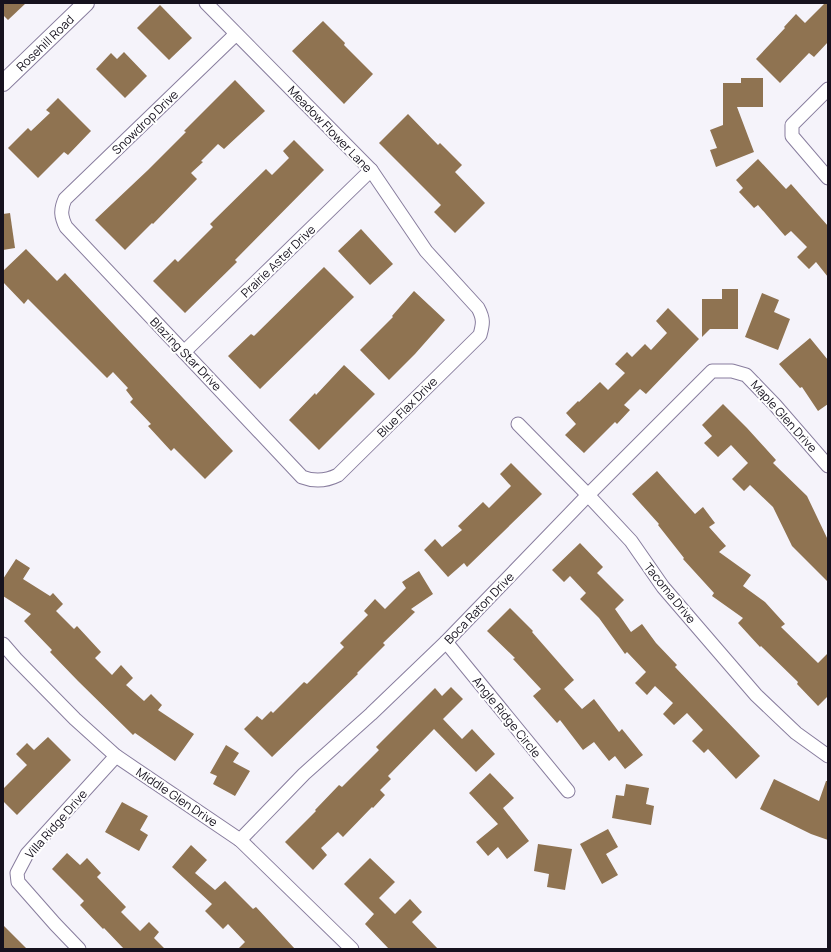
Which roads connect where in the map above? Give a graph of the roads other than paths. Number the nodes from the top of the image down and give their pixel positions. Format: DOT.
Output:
graph roads {
  1 [pos="86,3"];
  2 [pos="206,3"];
  3 [pos="236,34"];
  4 [pos="3,83"];
  5 [pos="828,89"];
  6 [pos="371,170"];
  7 [pos="828,178"];
  8 [pos="61,214"];
  9 [pos="484,323"];
  10 [pos="184,352"];
  11 [pos="712,371"];
  12 [pos="518,424"];
  13 [pos="828,466"];
  14 [pos="322,480"];
  15 [pos="588,495"];
  16 [pos="446,642"];
  17 [pos="3,644"];
  18 [pos="116,756"];
  19 [pos="828,756"];
  20 [pos="568,791"];
  21 [pos="240,840"];
  22 [pos="79,949"];
  23 [pos="352,949"];
  1 -- 4 [label="street, Rosehill Road"];
  2 -- 3 [label="street, Meadow Flower Lane"];
  3 -- 6 [label="street, Meadow Flower Lane"];
  3 -- 8 [label="street, Snowdrop Drive"];
  5 -- 7 [label="street"];
  6 -- 9 [label="street, Meadow Flower Lane"];
  6 -- 10 [label="street, Prairie Aster Drive"];
  8 -- 10 [label="street, Blazing Star Drive"];
  9 -- 14 [label="street, Blue Flax Drive"];
  10 -- 14 [label="street, Blazing Star Drive"];
  11 -- 13 [label="street, Maple Glen Drive"];
  11 -- 15 [label="street, Boca Raton Drive"];
  12 -- 15 [label="street, Tacoma Drive"];
  15 -- 16 [label="street, Boca Raton Drive"];
  15 -- 19 [label="street, Tacoma Drive"];
  16 -- 20 [label="street, Angle Ridge Circle"];
  16 -- 21 [label="street, Boca Raton Drive"];
  17 -- 18 [label="street, Middle Glen Drive"];
  18 -- 21 [label="street, Middle Glen Drive"];
  18 -- 22 [label="street, Villa Ridge Drive"];
  21 -- 23 [label="street, Middle Glen Drive"];
}
